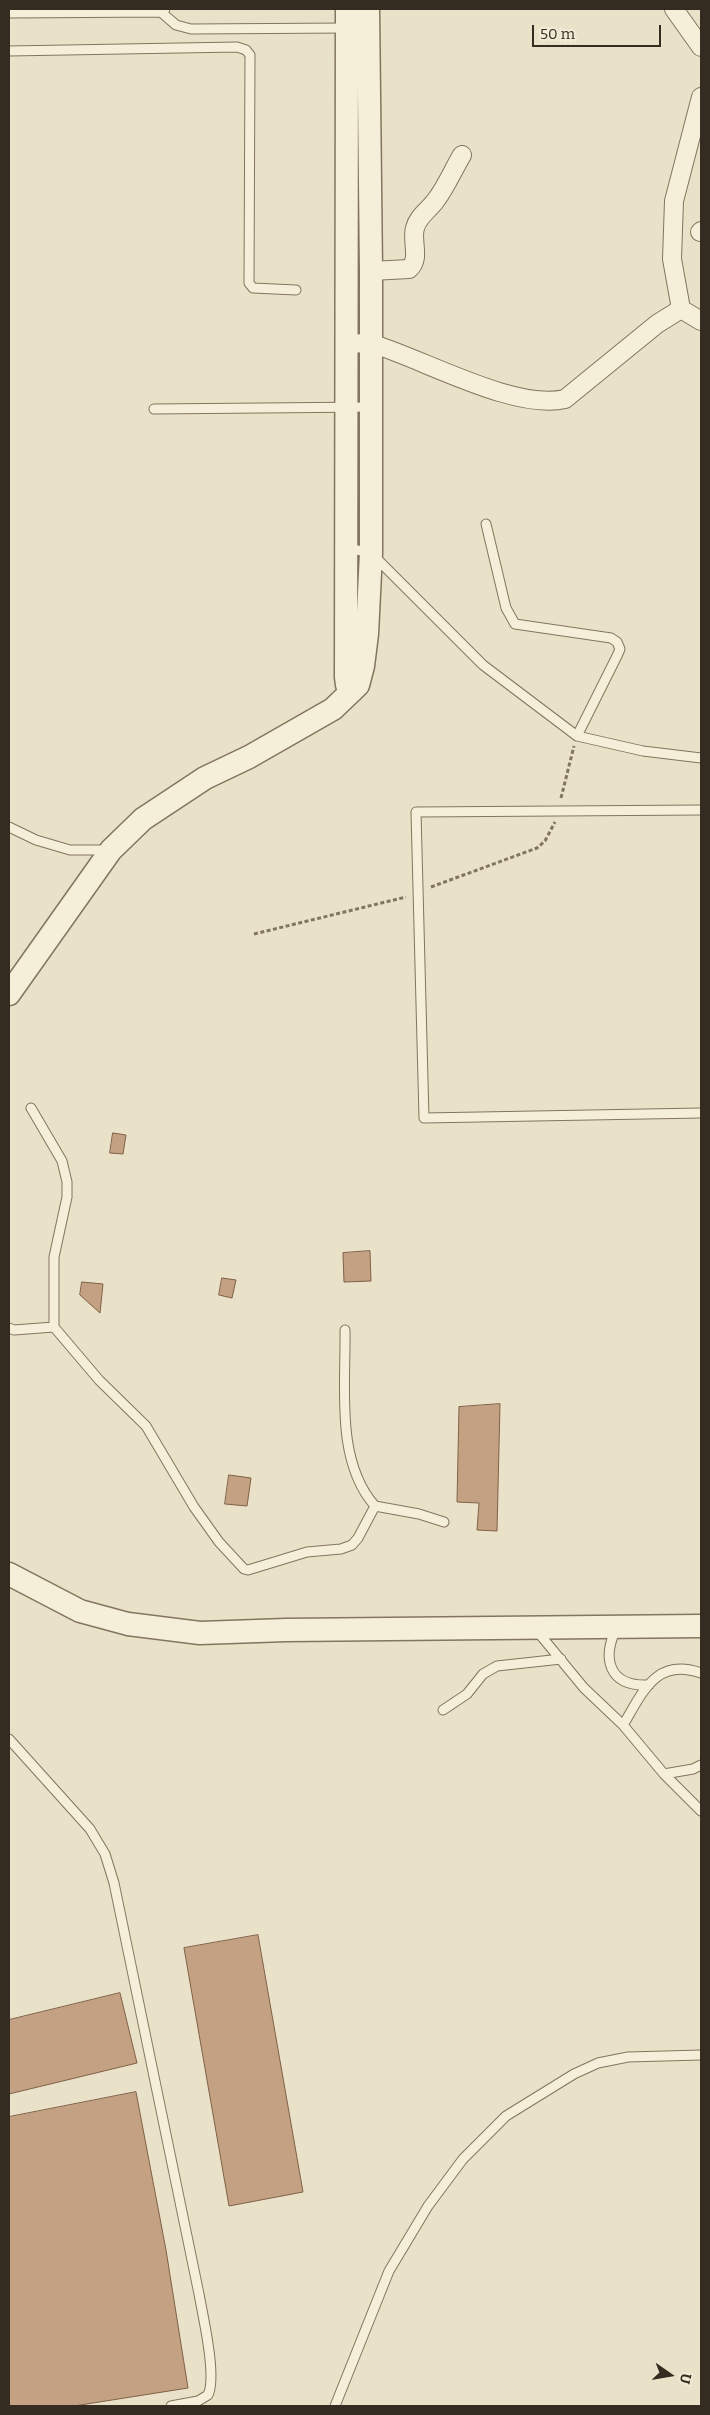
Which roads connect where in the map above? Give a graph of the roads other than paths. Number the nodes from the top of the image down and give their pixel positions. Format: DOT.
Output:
graph roads {
  1 [pos="674,9"];
  2 [pos="163,10"];
  3 [pos="9,13"];
  4 [pos="357,18"];
  5 [pos="701,47"];
  6 [pos="9,51"];
  7 [pos="701,97"];
  8 [pos="462,155"];
  9 [pos="371,271"];
  10 [pos="296,290"];
  11 [pos="682,308"];
  12 [pos="701,321"];
  13 [pos="346,344"];
  14 [pos="371,344"];
  15 [pos="371,407"];
  16 [pos="345,408"];
  17 [pos="154,409"];
  18 [pos="486,524"];
  19 [pos="348,548"];
  20 [pos="371,553"];
  21 [pos="352,691"];
  22 [pos="577,736"];
  23 [pos="701,758"];
  24 [pos="701,810"];
  25 [pos="9,827"];
  26 [pos="111,850"];
  27 [pos="9,994"];
  28 [pos="32,1108"];
  29 [pos="701,1113"];
  30 [pos="9,1328"];
  31 [pos="54,1328"];
  32 [pos="345,1330"];
  33 [pos="374,1506"];
  34 [pos="444,1522"];
  35 [pos="9,1574"];
  36 [pos="701,1626"];
  37 [pos="617,1627"];
  38 [pos="535,1629"];
  39 [pos="561,1659"];
  40 [pos="701,1673"];
  41 [pos="649,1685"];
  42 [pos="443,1710"];
  43 [pos="623,1725"];
  44 [pos="9,1739"];
  45 [pos="701,1765"];
  46 [pos="664,1774"];
  47 [pos="701,1811"];
  48 [pos="701,2056"];
  49 [pos="171,2406"];
  50 [pos="335,2406"];
  1 -- 5 [label="street"];
  2 -- 3 [label="lane"];
  2 -- 4 [label="lane"];
  4 -- 9 [label="street"];
  4 -- 13 [label="street"];
  6 -- 10 [label="lane"];
  7 -- 11 [label="street"];
  8 -- 9 [label="street"];
  9 -- 14 [label="street"];
  11 -- 12 [label="street"];
  11 -- 14 [label="street"];
  13 -- 14 [label="street"];
  13 -- 16 [label="street"];
  14 -- 15 [label="street"];
  15 -- 16 [label="lane"];
  15 -- 20 [label="street"];
  16 -- 17 [label="lane"];
  16 -- 19 [label="street"];
  18 -- 22 [label="lane"];
  19 -- 20 [label="lane"];
  19 -- 21 [label="street"];
  20 -- 21 [label="street"];
  20 -- 22 [label="lane"];
  21 -- 26 [label="street"];
  22 -- 23 [label="lane"];
  24 -- 29 [label="lane"];
  25 -- 26 [label="lane"];
  26 -- 27 [label="street"];
  28 -- 31 [label="lane"];
  30 -- 31 [label="lane"];
  31 -- 33 [label="lane"];
  32 -- 33 [label="lane"];
  33 -- 34 [label="lane"];
  35 -- 38 [label="street"];
  36 -- 37 [label="street"];
  37 -- 38 [label="street"];
  37 -- 41 [label="lane"];
  38 -- 39 [label="lane"];
  39 -- 42 [label="lane"];
  39 -- 43 [label="lane"];
  40 -- 41 [label="lane"];
  41 -- 43 [label="lane"];
  43 -- 46 [label="lane"];
  44 -- 49 [label="lane"];
  45 -- 46 [label="lane"];
  46 -- 47 [label="lane"];
  48 -- 50 [label="lane"];
}
